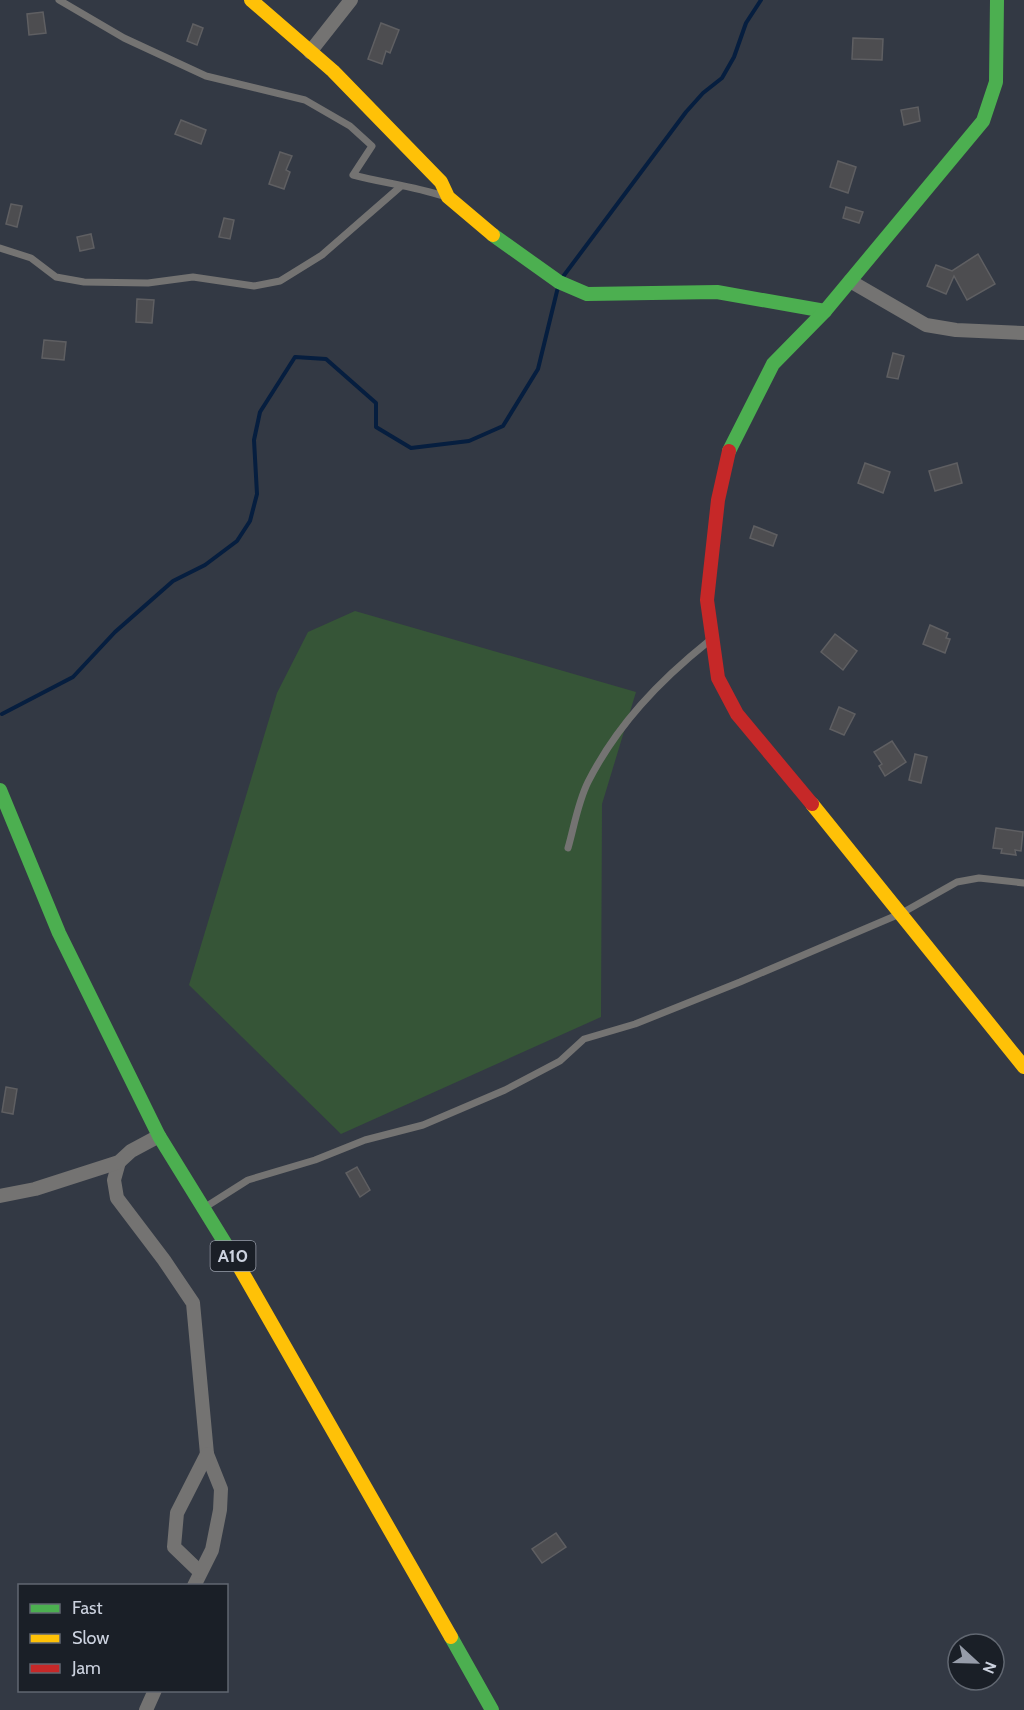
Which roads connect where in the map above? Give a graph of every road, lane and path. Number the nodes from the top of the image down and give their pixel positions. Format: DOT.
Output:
graph roads {
  1 [pos="59,0"];
  2 [pos="251,0"];
  3 [pos="351,0"];
  4 [pos="997,0"];
  5 [pos="310,52"];
  6 [pos="400,187"];
  7 [pos="448,197"];
  8 [pos="0,248"];
  9 [pos="850,281"];
  10 [pos="825,311"];
  11 [pos="1024,333"];
  12 [pos="711,639"];
  13 [pos="0,790"];
  14 [pos="568,848"];
  15 [pos="1024,884"];
  16 [pos="902,913"];
  17 [pos="1024,1067"];
  18 [pos="159,1136"];
  19 [pos="119,1162"];
  20 [pos="0,1196"];
  21 [pos="205,1207"];
  22 [pos="207,1454"];
  23 [pos="200,1572"];
  24 [pos="195,1584"];
  25 [pos="154,1692"];
  26 [pos="146,1710"];
  27 [pos="492,1710"];
  1 -- 6 [label="lane"];
  2 -- 5 [label="street"];
  3 -- 5 [label="street"];
  4 -- 9 [label="street"];
  5 -- 7 [label="street"];
  6 -- 7 [label="lane"];
  6 -- 8 [label="lane"];
  7 -- 10 [label="street"];
  9 -- 10 [label="street"];
  9 -- 11 [label="street"];
  10 -- 12 [label="street"];
  12 -- 14 [label="lane"];
  12 -- 16 [label="street"];
  13 -- 18 [label="street, A10"];
  15 -- 16 [label="lane"];
  16 -- 17 [label="street"];
  16 -- 21 [label="lane"];
  18 -- 19 [label="street"];
  18 -- 21 [label="street, A10"];
  19 -- 20 [label="street"];
  19 -- 22 [label="street"];
  21 -- 27 [label="street, A10"];
  22 -- 23 [label="street"];
  22 -- 23 [label="street"];
  23 -- 24 [label="street"];
  25 -- 26 [label="street"];
}
